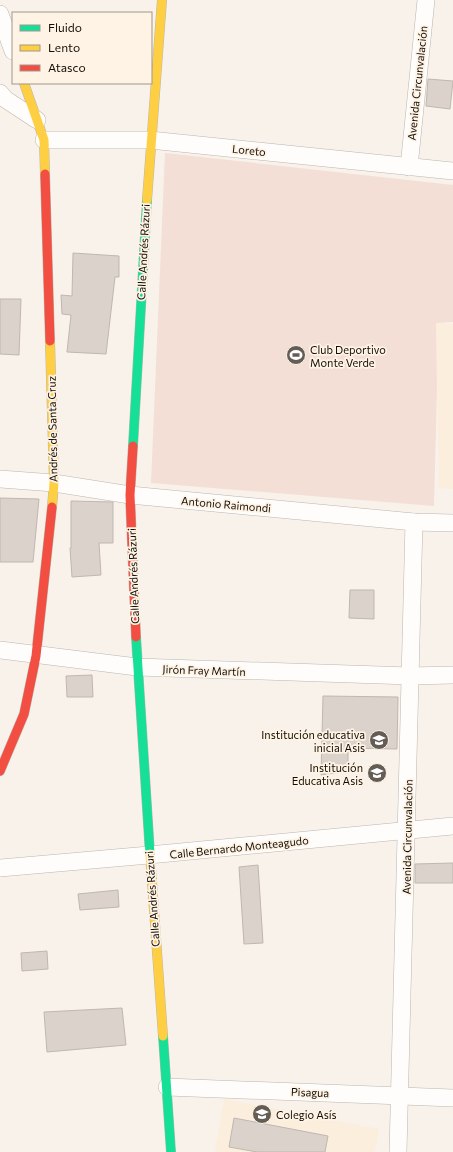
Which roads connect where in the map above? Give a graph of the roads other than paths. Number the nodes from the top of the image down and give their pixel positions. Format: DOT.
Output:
graph roads {
  1 [pos="162,0"];
  2 [pos="426,0"];
  3 [pos="0,14"];
  4 [pos="12,48"];
  5 [pos="24,84"];
  6 [pos="0,93"];
  7 [pos="37,120"];
  8 [pos="44,140"];
  9 [pos="150,140"];
  10 [pos="409,167"];
  11 [pos="453,171"];
  12 [pos="0,479"];
  13 [pos="54,483"];
  14 [pos="130,495"];
  15 [pos="414,522"];
  16 [pos="453,523"];
  17 [pos="0,650"];
  18 [pos="36,656"];
  19 [pos="137,667"];
  20 [pos="453,674"];
  21 [pos="410,676"];
  22 [pos="0,771"];
  23 [pos="453,826"];
  24 [pos="407,830"];
  25 [pos="149,855"];
  26 [pos="0,868"];
  27 [pos="167,1087"];
  28 [pos="401,1096"];
  29 [pos="453,1098"];
  30 [pos="171,1152"];
  31 [pos="398,1152"];
  1 -- 9 [label="street, Calle Andrés Rázuri"];
  2 -- 10 [label="street, Avenida Circunvalación"];
  3 -- 4 [label="street"];
  5 -- 7 [label="street, Andrés de Santa Cruz"];
  6 -- 7 [label="street"];
  7 -- 8 [label="street, Andrés de Santa Cruz"];
  8 -- 9 [label="street, Loreto"];
  8 -- 13 [label="street, Andrés de Santa Cruz"];
  9 -- 10 [label="street, Loreto"];
  9 -- 14 [label="street, Calle Andrés Rázuri"];
  10 -- 11 [label="street, Loreto"];
  12 -- 13 [label="street, Antonio Raimondi"];
  13 -- 14 [label="street, Antonio Raimondi"];
  13 -- 18 [label="street, Andrés de Santa Cruz"];
  14 -- 15 [label="street, Antonio Raimondi"];
  14 -- 19 [label="street, Calle Andrés Rázuri"];
  15 -- 16 [label="street, Antonio Raimondi"];
  15 -- 21 [label="street, Avenida Circunvalación"];
  17 -- 18 [label="street, Jirón Fray Martín"];
  18 -- 19 [label="street, Jirón Fray Martín"];
  18 -- 22 [label="street, Andrés de Santa Cruz"];
  19 -- 21 [label="street, Jirón Fray Martín"];
  19 -- 25 [label="street, Calle Andrés Rázuri"];
  20 -- 21 [label="street, Jirón Fray Martín"];
  21 -- 24 [label="street, Avenida Circunvalación"];
  23 -- 24 [label="street, Calle Bernardo Monteagudo"];
  24 -- 25 [label="street, Calle Bernardo Monteagudo"];
  24 -- 28 [label="street, Avenida Circunvalación"];
  25 -- 26 [label="street, Calle Bernardo Monteagudo"];
  25 -- 27 [label="street, Calle Andrés Rázuri"];
  27 -- 28 [label="street, Pisagua"];
  27 -- 30 [label="street, Calle Andrés Rázuri"];
  28 -- 29 [label="street, Pisagua"];
  28 -- 31 [label="street, Avenida Circunvalación"];
}
